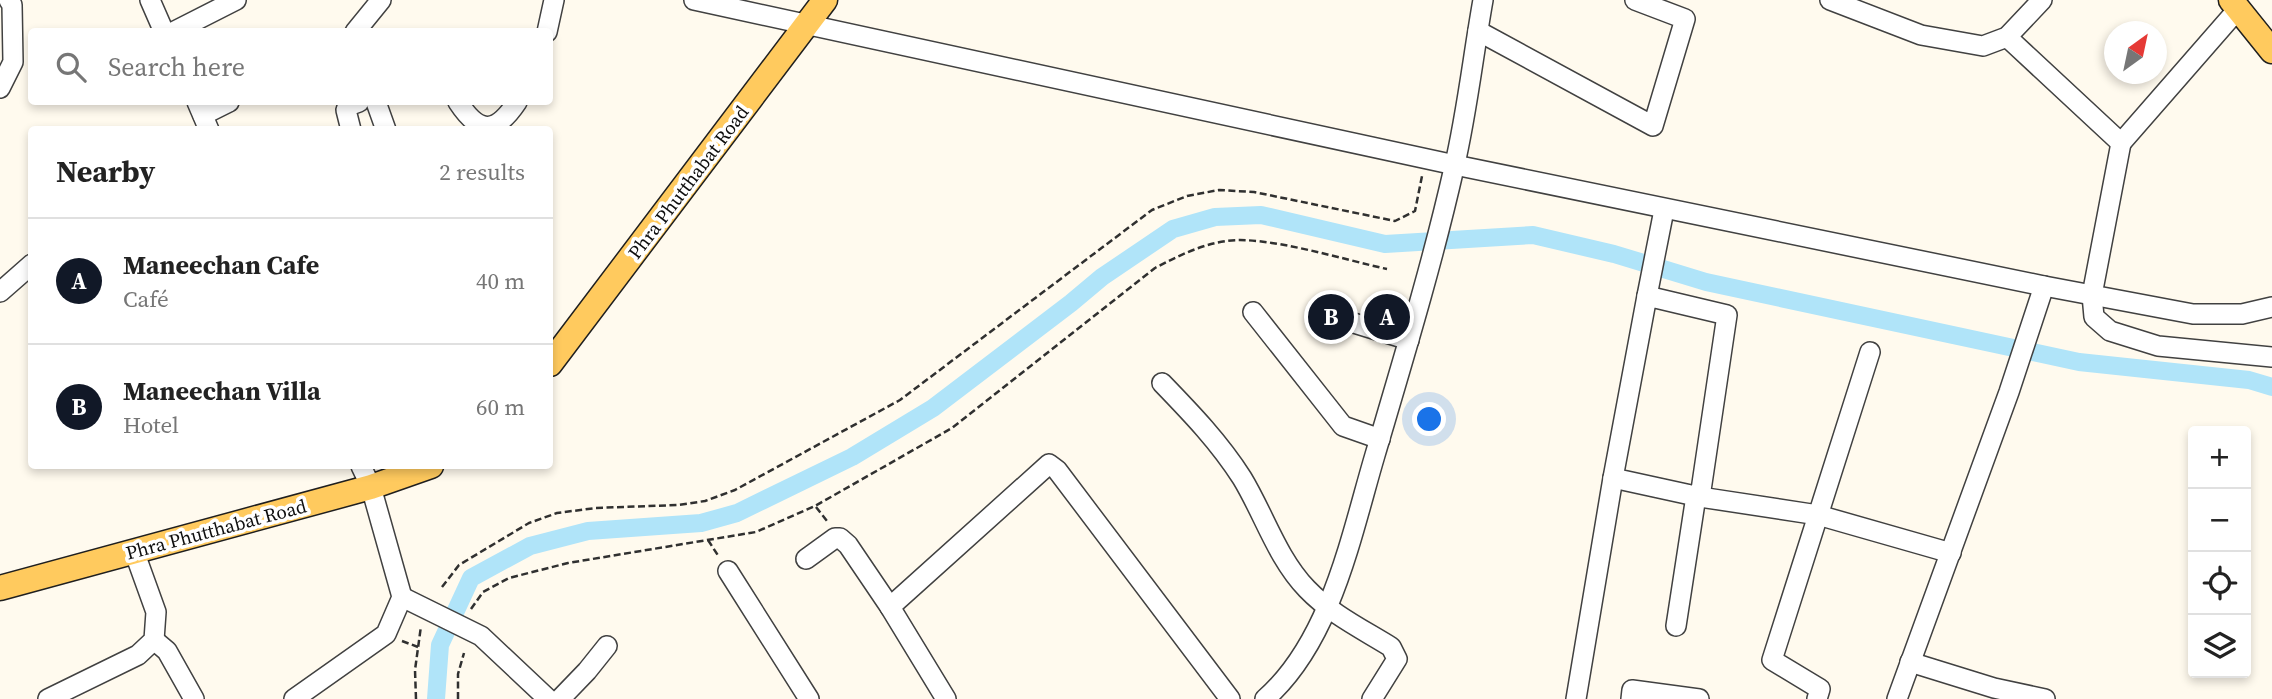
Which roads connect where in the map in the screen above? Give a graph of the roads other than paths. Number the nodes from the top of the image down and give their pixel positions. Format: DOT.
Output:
graph roads {
  1 [pos="9,0"];
  2 [pos="150,0"];
  3 [pos="236,0"];
  4 [pos="367,0"];
  5 [pos="382,0"];
  6 [pos="554,0"];
  7 [pos="694,0"];
  8 [pos="825,0"];
  9 [pos="1483,0"];
  10 [pos="1635,0"];
  11 [pos="1830,0"];
  12 [pos="2042,0"];
  13 [pos="2234,4"];
  14 [pos="806,26"];
  15 [pos="162,28"];
  16 [pos="181,28"];
  17 [pos="351,28"];
  18 [pos="358,28"];
  19 [pos="548,28"];
  20 [pos="1478,32"];
  21 [pos="2007,37"];
  22 [pos="2272,51"];
  23 [pos="0,88"];
  24 [pos="219,105"];
  25 [pos="351,105"];
  26 [pos="377,105"];
  27 [pos="460,105"];
  28 [pos="515,105"];
  29 [pos="202,110"];
  30 [pos="350,126"];
  31 [pos="385,126"];
  32 [pos="484,126"];
  33 [pos="491,126"];
  34 [pos="2121,143"];
  35 [pos="1455,165"];
  36 [pos="1663,216"];
  37 [pos="28,268"];
  38 [pos="2044,286"];
  39 [pos="0,292"];
  40 [pos="1648,292"];
  41 [pos="2092,295"];
  42 [pos="2272,307"];
  43 [pos="1252,312"];
  44 [pos="1343,320"];
  45 [pos="1409,340"];
  46 [pos="1870,352"];
  47 [pos="2272,357"];
  48 [pos="553,360"];
  49 [pos="1162,383"];
  50 [pos="1380,439"];
  51 [pos="412,469"];
  52 [pos="366,476"];
  53 [pos="1613,478"];
  54 [pos="1698,496"];
  55 [pos="1818,515"];
  56 [pos="134,551"];
  57 [pos="1951,553"];
  58 [pos="806,559"];
  59 [pos="728,571"];
  60 [pos="0,587"];
  61 [pos="402,597"];
  62 [pos="890,607"];
  63 [pos="1327,608"];
  64 [pos="1676,626"];
  65 [pos="154,640"];
  66 [pos="607,646"];
  67 [pos="1910,662"];
  68 [pos="1277,696"];
  69 [pos="48,699"];
  70 [pos="194,699"];
  71 [pos="294,699"];
  72 [pos="548,699"];
  73 [pos="560,699"];
  74 [pos="808,699"];
  75 [pos="946,699"];
  76 [pos="1230,699"];
  77 [pos="1372,699"];
  78 [pos="1576,699"];
  79 [pos="1631,699"];
  80 [pos="1699,699"];
  81 [pos="1817,699"];
  82 [pos="1897,699"];
  83 [pos="2045,699"];
  1 -- 23 [label="street"];
  2 -- 15 [label="street"];
  3 -- 16 [label="street"];
  4 -- 17 [label="street"];
  5 -- 18 [label="street"];
  6 -- 19 [label="street"];
  7 -- 14 [label="street"];
  8 -- 14 [label="main road, Phra Phutthabat Road"];
  9 -- 20 [label="street"];
  10 -- 20 [label="street"];
  11 -- 21 [label="street"];
  12 -- 21 [label="street"];
  13 -- 22 [label="main road"];
  13 -- 34 [label="street"];
  14 -- 35 [label="street"];
  14 -- 48 [label="main road, Phra Phutthabat Road"];
  20 -- 35 [label="street"];
  21 -- 34 [label="street"];
  24 -- 29 [label="street"];
  25 -- 30 [label="street"];
  26 -- 31 [label="street"];
  27 -- 32 [label="street"];
  28 -- 33 [label="street"];
  34 -- 41 [label="street"];
  35 -- 36 [label="street"];
  35 -- 45 [label="street"];
  36 -- 38 [label="street"];
  36 -- 40 [label="street"];
  37 -- 39 [label="street"];
  38 -- 41 [label="street"];
  38 -- 57 [label="street"];
  40 -- 53 [label="street"];
  40 -- 54 [label="street"];
  41 -- 42 [label="street"];
  41 -- 47 [label="street"];
  43 -- 50 [label="street"];
  44 -- 45 [label="street"];
  45 -- 50 [label="street"];
  46 -- 55 [label="street"];
  49 -- 63 [label="street"];
  50 -- 63 [label="street"];
  51 -- 52 [label="main road, Phra Phutthabat Road"];
  52 -- 56 [label="main road, Phra Phutthabat Road"];
  52 -- 61 [label="street"];
  53 -- 54 [label="street"];
  53 -- 78 [label="street"];
  54 -- 55 [label="street"];
  54 -- 64 [label="street"];
  55 -- 57 [label="street"];
  55 -- 81 [label="street"];
  56 -- 60 [label="main road, Phra Phutthabat Road"];
  56 -- 65 [label="street"];
  57 -- 67 [label="street"];
  58 -- 62 [label="street"];
  59 -- 74 [label="street"];
  61 -- 71 [label="street"];
  61 -- 72 [label="street"];
  62 -- 75 [label="street"];
  62 -- 76 [label="street"];
  63 -- 68 [label="street"];
  63 -- 77 [label="street"];
  65 -- 69 [label="street"];
  65 -- 70 [label="street"];
  66 -- 73 [label="street"];
  67 -- 82 [label="street"];
  67 -- 83 [label="street"];
  79 -- 80 [label="street"];
}
